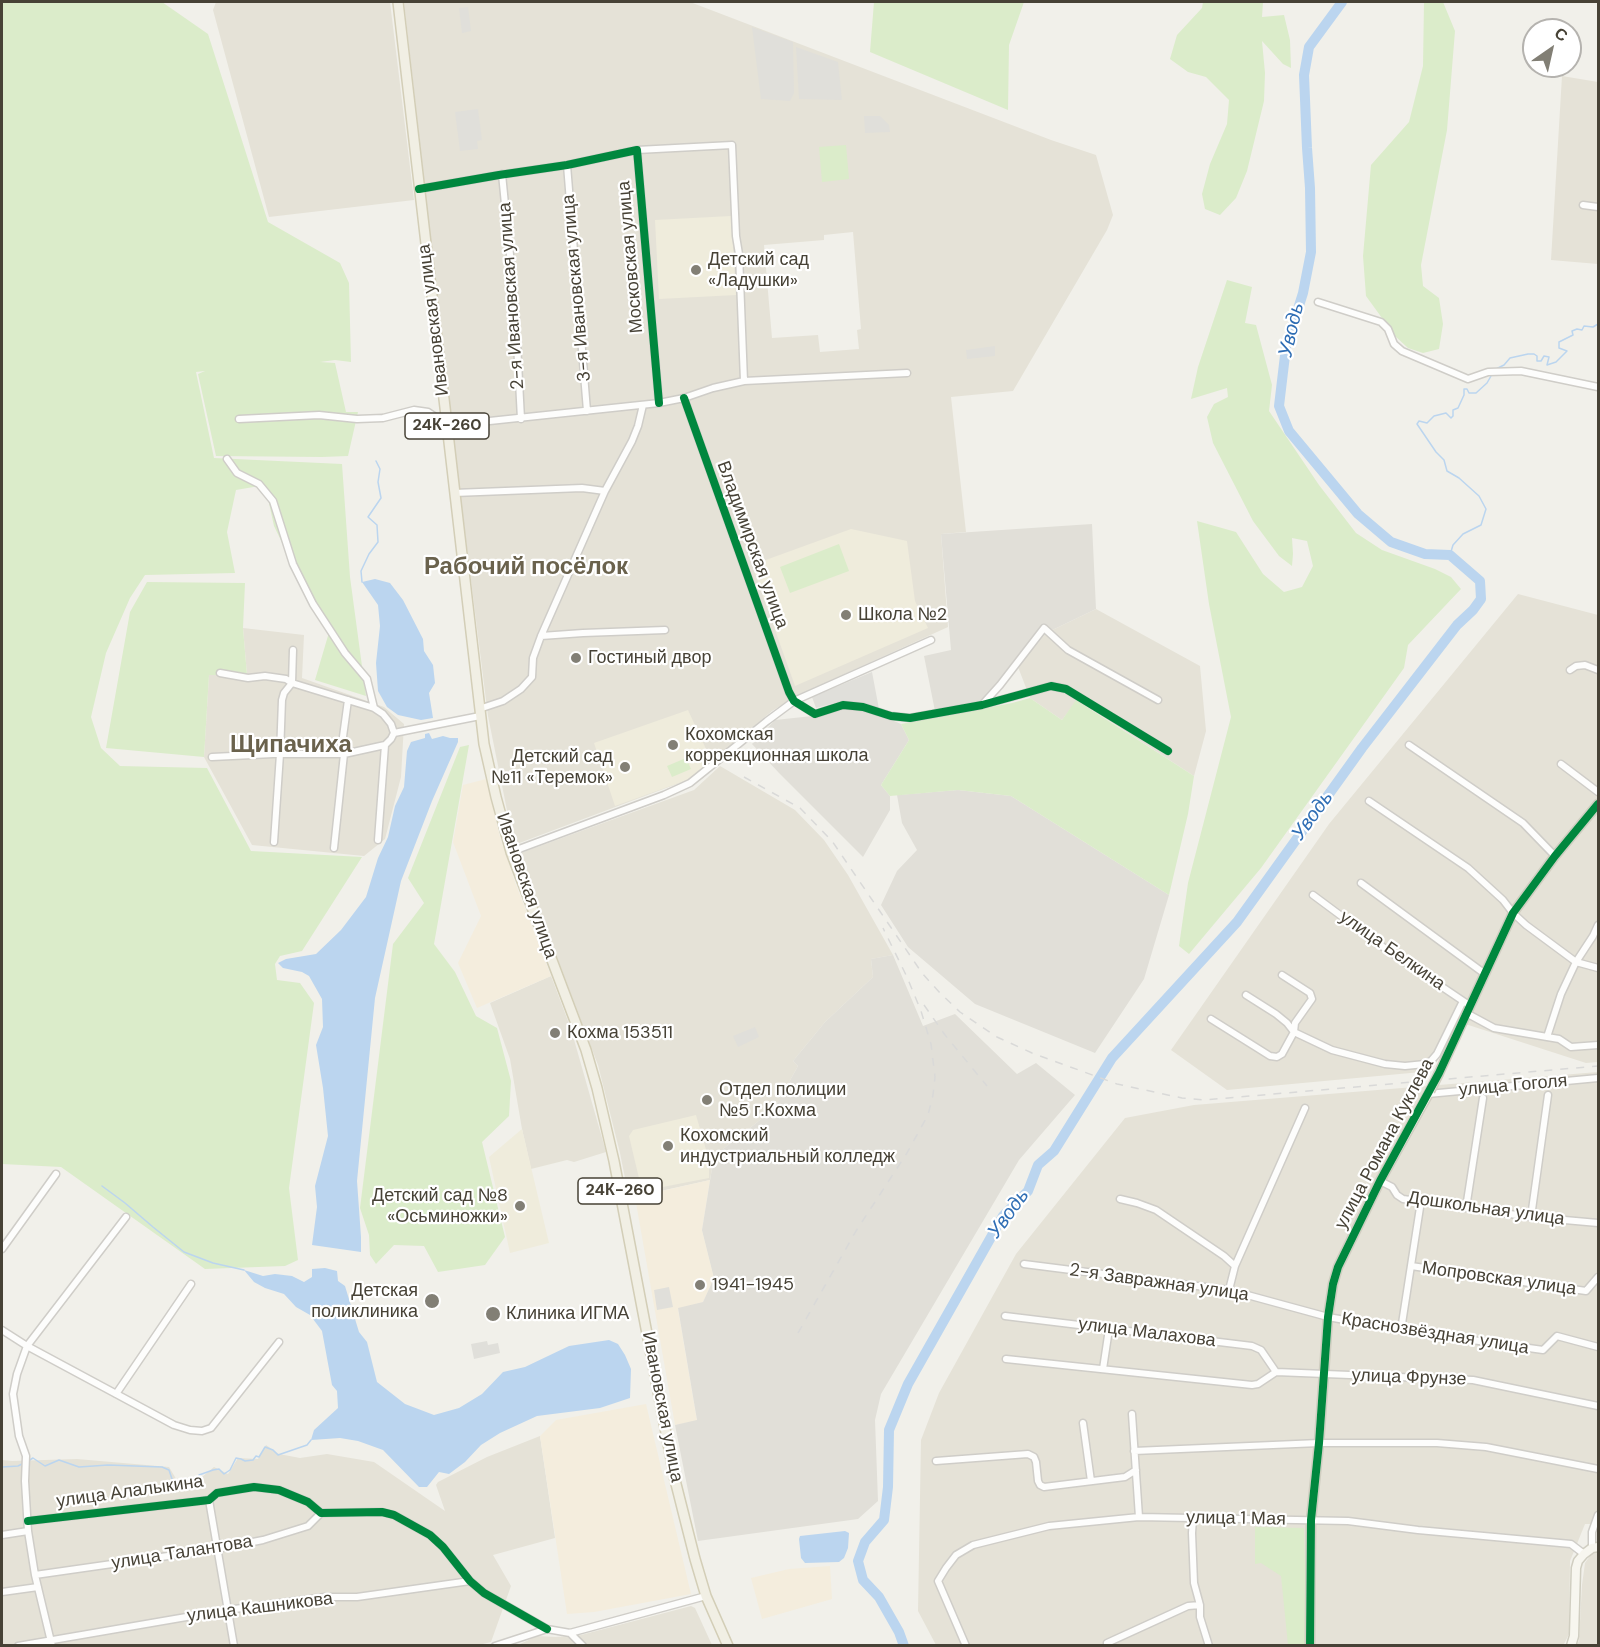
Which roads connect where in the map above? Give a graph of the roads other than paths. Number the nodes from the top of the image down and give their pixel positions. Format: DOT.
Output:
graph roads {
  1 [pos="398,2"];
  2 [pos="637,150"];
  3 [pos="567,165"];
  4 [pos="502,174"];
  5 [pos="419,189"];
  6 [pos="1583,205"];
  7 [pos="1599,207"];
  8 [pos="1318,302"];
  9 [pos="906,373"];
  10 [pos="744,381"];
  11 [pos="1599,387"];
  12 [pos="684,398"];
  13 [pos="659,403"];
  14 [pos="643,405"];
  15 [pos="587,411"];
  16 [pos="239,419"];
  17 [pos="521,419"];
  18 [pos="446,424"];
  19 [pos="227,459"];
  20 [pos="605,491"];
  21 [pos="454,494"];
  22 [pos="665,630"];
  23 [pos="541,636"];
  24 [pos="931,640"];
  25 [pos="293,650"];
  26 [pos="1570,670"];
  27 [pos="1599,670"];
  28 [pos="220,673"];
  29 [pos="292,683"];
  30 [pos="348,700"];
  31 [pos="1158,700"];
  32 [pos="794,701"];
  33 [pos="982,705"];
  34 [pos="374,708"];
  35 [pos="480,712"];
  36 [pos="394,733"];
  37 [pos="385,745"];
  38 [pos="1409,745"];
  39 [pos="1168,751"];
  40 [pos="280,754"];
  41 [pos="344,754"];
  42 [pos="212,757"];
  43 [pos="1561,764"];
  44 [pos="1599,792"];
  45 [pos="1369,801"];
  46 [pos="1599,804"];
  47 [pos="378,840"];
  48 [pos="274,842"];
  49 [pos="334,848"];
  50 [pos="511,852"];
  51 [pos="1555,856"];
  52 [pos="1361,883"];
  53 [pos="1313,895"];
  54 [pos="1513,913"];
  55 [pos="1599,925"];
  56 [pos="1576,962"];
  57 [pos="1599,968"];
  58 [pos="1485,974"];
  59 [pos="1282,975"];
  60 [pos="1246,995"];
  61 [pos="1463,1001"];
  62 [pos="1469,1011"];
  63 [pos="1211,1019"];
  64 [pos="1294,1032"];
  65 [pos="1547,1037"];
  66 [pos="1599,1045"];
  67 [pos="1599,1078"];
  68 [pos="1429,1092"];
  69 [pos="1548,1095"];
  70 [pos="1483,1098"];
  71 [pos="1305,1108"];
  72 [pos="56,1174"];
  73 [pos="1380,1181"];
  74 [pos="1120,1199"];
  75 [pos="1421,1201"];
  76 [pos="1466,1208"];
  77 [pos="126,1217"];
  78 [pos="1531,1217"];
  79 [pos="1599,1223"];
  80 [pos="2,1249"];
  81 [pos="1024,1264"];
  82 [pos="1234,1266"];
  83 [pos="1411,1266"];
  84 [pos="1598,1277"];
  85 [pos="191,1284"];
  86 [pos="1229,1290"];
  87 [pos="1005,1316"];
  88 [pos="1328,1317"];
  89 [pos="1109,1329"];
  90 [pos="2,1330"];
  91 [pos="1401,1330"];
  92 [pos="279,1342"];
  93 [pos="27,1346"];
  94 [pos="1599,1347"];
  95 [pos="1006,1359"];
  96 [pos="1103,1369"];
  97 [pos="1276,1372"];
  98 [pos="1323,1375"];
  99 [pos="116,1394"];
  100 [pos="1599,1406"];
  101 [pos="1132,1414"];
  102 [pos="1083,1423"];
  103 [pos="1319,1443"];
  104 [pos="1134,1451"];
  105 [pos="936,1461"];
  106 [pos="1599,1469"];
  107 [pos="1136,1470"];
  108 [pos="1090,1481"];
  109 [pos="209,1500"];
  110 [pos="321,1513"];
  111 [pos="1599,1515"];
  112 [pos="1139,1517"];
  113 [pos="1193,1519"];
  114 [pos="1311,1520"];
  115 [pos="28,1521"];
  116 [pos="28,1531"];
  117 [pos="2,1535"];
  118 [pos="1595,1548"];
  119 [pos="217,1549"];
  120 [pos="1584,1554"];
  121 [pos="35,1575"];
  122 [pos="470,1581"];
  123 [pos="38,1587"];
  124 [pos="2,1592"];
  125 [pos="706,1596"];
  126 [pos="1200,1605"];
  127 [pos="227,1610"];
  128 [pos="547,1629"];
  129 [pos="570,1634"];
  130 [pos="1107,1642"];
  131 [pos="51,1643"];
  132 [pos="18,1646"];
  133 [pos="234,1646"];
  134 [pos="495,1646"];
  135 [pos="583,1646"];
  136 [pos="728,1646"];
  137 [pos="966,1646"];
  138 [pos="1209,1646"];
  139 [pos="1310,1646"];
  140 [pos="1571,1646"];
  1 -- 5 [label="main road, Ивановская улица / 24К-260"];
  2 -- 3 [label="street, Московская улица"];
  2 -- 10 [label="street"];
  2 -- 13 [label="street, Московская улица"];
  3 -- 4 [label="street, Московская улица"];
  3 -- 15 [label="street, 3-я Ивановская улица"];
  4 -- 5 [label="street, Московская улица"];
  4 -- 17 [label="street, 2-я Ивановская улица"];
  5 -- 18 [label="main road, Ивановская улица / 24К-260"];
  6 -- 7 [label="street"];
  8 -- 11 [label="street"];
  9 -- 10 [label="street"];
  10 -- 12 [label="street"];
  12 -- 13 [label="street"];
  12 -- 32 [label="street, Владимирская улица"];
  13 -- 14 [label="street"];
  14 -- 15 [label="street"];
  14 -- 20 [label="street"];
  15 -- 17 [label="street"];
  16 -- 18 [label="street"];
  17 -- 18 [label="street"];
  18 -- 21 [label="main road, Ивановская улица / 24К-260"];
  19 -- 34 [label="street"];
  20 -- 21 [label="street"];
  20 -- 23 [label="street"];
  21 -- 35 [label="main road, Ивановская улица / 24К-260"];
  22 -- 23 [label="street"];
  23 -- 35 [label="street"];
  24 -- 32 [label="street"];
  25 -- 29 [label="street"];
  26 -- 27 [label="street"];
  28 -- 29 [label="street"];
  29 -- 30 [label="street"];
  29 -- 40 [label="street"];
  30 -- 34 [label="street"];
  30 -- 41 [label="street"];
  31 -- 33 [label="street"];
  32 -- 33 [label="street"];
  32 -- 50 [label="street"];
  33 -- 39 [label="street"];
  34 -- 36 [label="street"];
  35 -- 36 [label="street"];
  35 -- 50 [label="main road, Ивановская улица / 24К-260"];
  36 -- 37 [label="street"];
  37 -- 41 [label="street"];
  37 -- 47 [label="street"];
  38 -- 51 [label="street"];
  40 -- 41 [label="street"];
  40 -- 42 [label="street"];
  40 -- 48 [label="street"];
  41 -- 49 [label="street"];
  43 -- 44 [label="street"];
  45 -- 54 [label="street"];
  46 -- 51 [label="street, улица Романа Куклева"];
  50 -- 125 [label="main road, Ивановская улица / 24К-260"];
  51 -- 54 [label="street, улица Романа Куклева"];
  52 -- 58 [label="street"];
  53 -- 61 [label="street, улица Белкина"];
  54 -- 56 [label="street"];
  54 -- 58 [label="street, улица Романа Куклева"];
  55 -- 56 [label="street"];
  56 -- 57 [label="street"];
  56 -- 65 [label="street"];
  58 -- 62 [label="street, улица Романа Куклева"];
  59 -- 64 [label="street"];
  60 -- 64 [label="street"];
  61 -- 62 [label="street, улица Белкина"];
  61 -- 64 [label="street"];
  62 -- 65 [label="street, улица Белкина"];
  62 -- 68 [label="street, улица Романа Куклева, bridge"];
  63 -- 64 [label="street"];
  65 -- 66 [label="street, улица Белкина"];
  67 -- 68 [label="street, улица Гоголя"];
  68 -- 73 [label="street, улица Романа Куклева"];
  69 -- 78 [label="street"];
  70 -- 76 [label="street"];
  71 -- 82 [label="street"];
  72 -- 80 [label="street"];
  73 -- 75 [label="street, Дошкольная улица"];
  73 -- 88 [label="street, улица Романа Куклева"];
  74 -- 82 [label="street"];
  75 -- 76 [label="street, Дошкольная улица"];
  75 -- 83 [label="street"];
  76 -- 78 [label="street, Дошкольная улица"];
  77 -- 93 [label="street"];
  78 -- 79 [label="street, Дошкольная улица"];
  81 -- 86 [label="street, 2-я Завражная улица"];
  82 -- 86 [label="street"];
  83 -- 84 [label="street, Мопровская улица"];
  83 -- 91 [label="street"];
  85 -- 99 [label="street"];
  86 -- 88 [label="street, 2-я Завражная улица"];
  87 -- 89 [label="street, улица Малахова"];
  88 -- 91 [label="street, Краснозвёздная улица"];
  88 -- 98 [label="street, улица Романа Куклева"];
  89 -- 96 [label="street"];
  89 -- 97 [label="street, улица Малахова"];
  90 -- 93 [label="street"];
  91 -- 94 [label="street, Краснозвёздная улица"];
  92 -- 99 [label="street"];
  93 -- 99 [label="street"];
  93 -- 115 [label="street"];
  95 -- 96 [label="street, улица Фрунзе"];
  96 -- 97 [label="street, улица Фрунзе"];
  97 -- 98 [label="street, улица Фрунзе"];
  98 -- 100 [label="street, улица Фрунзе"];
  98 -- 103 [label="street, улица Романа Куклева"];
  101 -- 104 [label="street"];
  102 -- 108 [label="street"];
  103 -- 104 [label="street"];
  103 -- 106 [label="street"];
  103 -- 114 [label="street, улица Романа Куклева"];
  104 -- 107 [label="street"];
  105 -- 108 [label="street"];
  107 -- 108 [label="street"];
  107 -- 112 [label="street"];
  109 -- 110 [label="street, улица Алалыкина"];
  109 -- 115 [label="street, улица Алалыкина"];
  109 -- 119 [label="street"];
  110 -- 119 [label="street, улица Талантова"];
  110 -- 122 [label="street"];
  111 -- 118 [label="street"];
  112 -- 113 [label="street, улица 1 Мая"];
  112 -- 137 [label="street, улица 1 Мая"];
  113 -- 114 [label="street, улица 1 Мая"];
  113 -- 126 [label="street"];
  114 -- 120 [label="street, улица 1 Мая"];
  114 -- 139 [label="street, улица Романа Куклева"];
  115 -- 116 [label="street"];
  116 -- 117 [label="street"];
  116 -- 121 [label="street"];
  118 -- 120 [label="street"];
  119 -- 121 [label="street, улица Талантова"];
  119 -- 127 [label="street"];
  120 -- 140 [label="street"];
  121 -- 123 [label="street"];
  122 -- 127 [label="street, улица Кашникова"];
  122 -- 128 [label="street"];
  123 -- 124 [label="street"];
  123 -- 131 [label="street"];
  125 -- 129 [label="street"];
  125 -- 136 [label="main road, Ивановская улица / 24К-260"];
  126 -- 130 [label="street"];
  126 -- 138 [label="street"];
  127 -- 131 [label="street, улица Кашникова"];
  127 -- 133 [label="street"];
  128 -- 129 [label="street"];
  128 -- 134 [label="street"];
  129 -- 135 [label="street"];
  131 -- 132 [label="street, улица Кашникова"];
}
